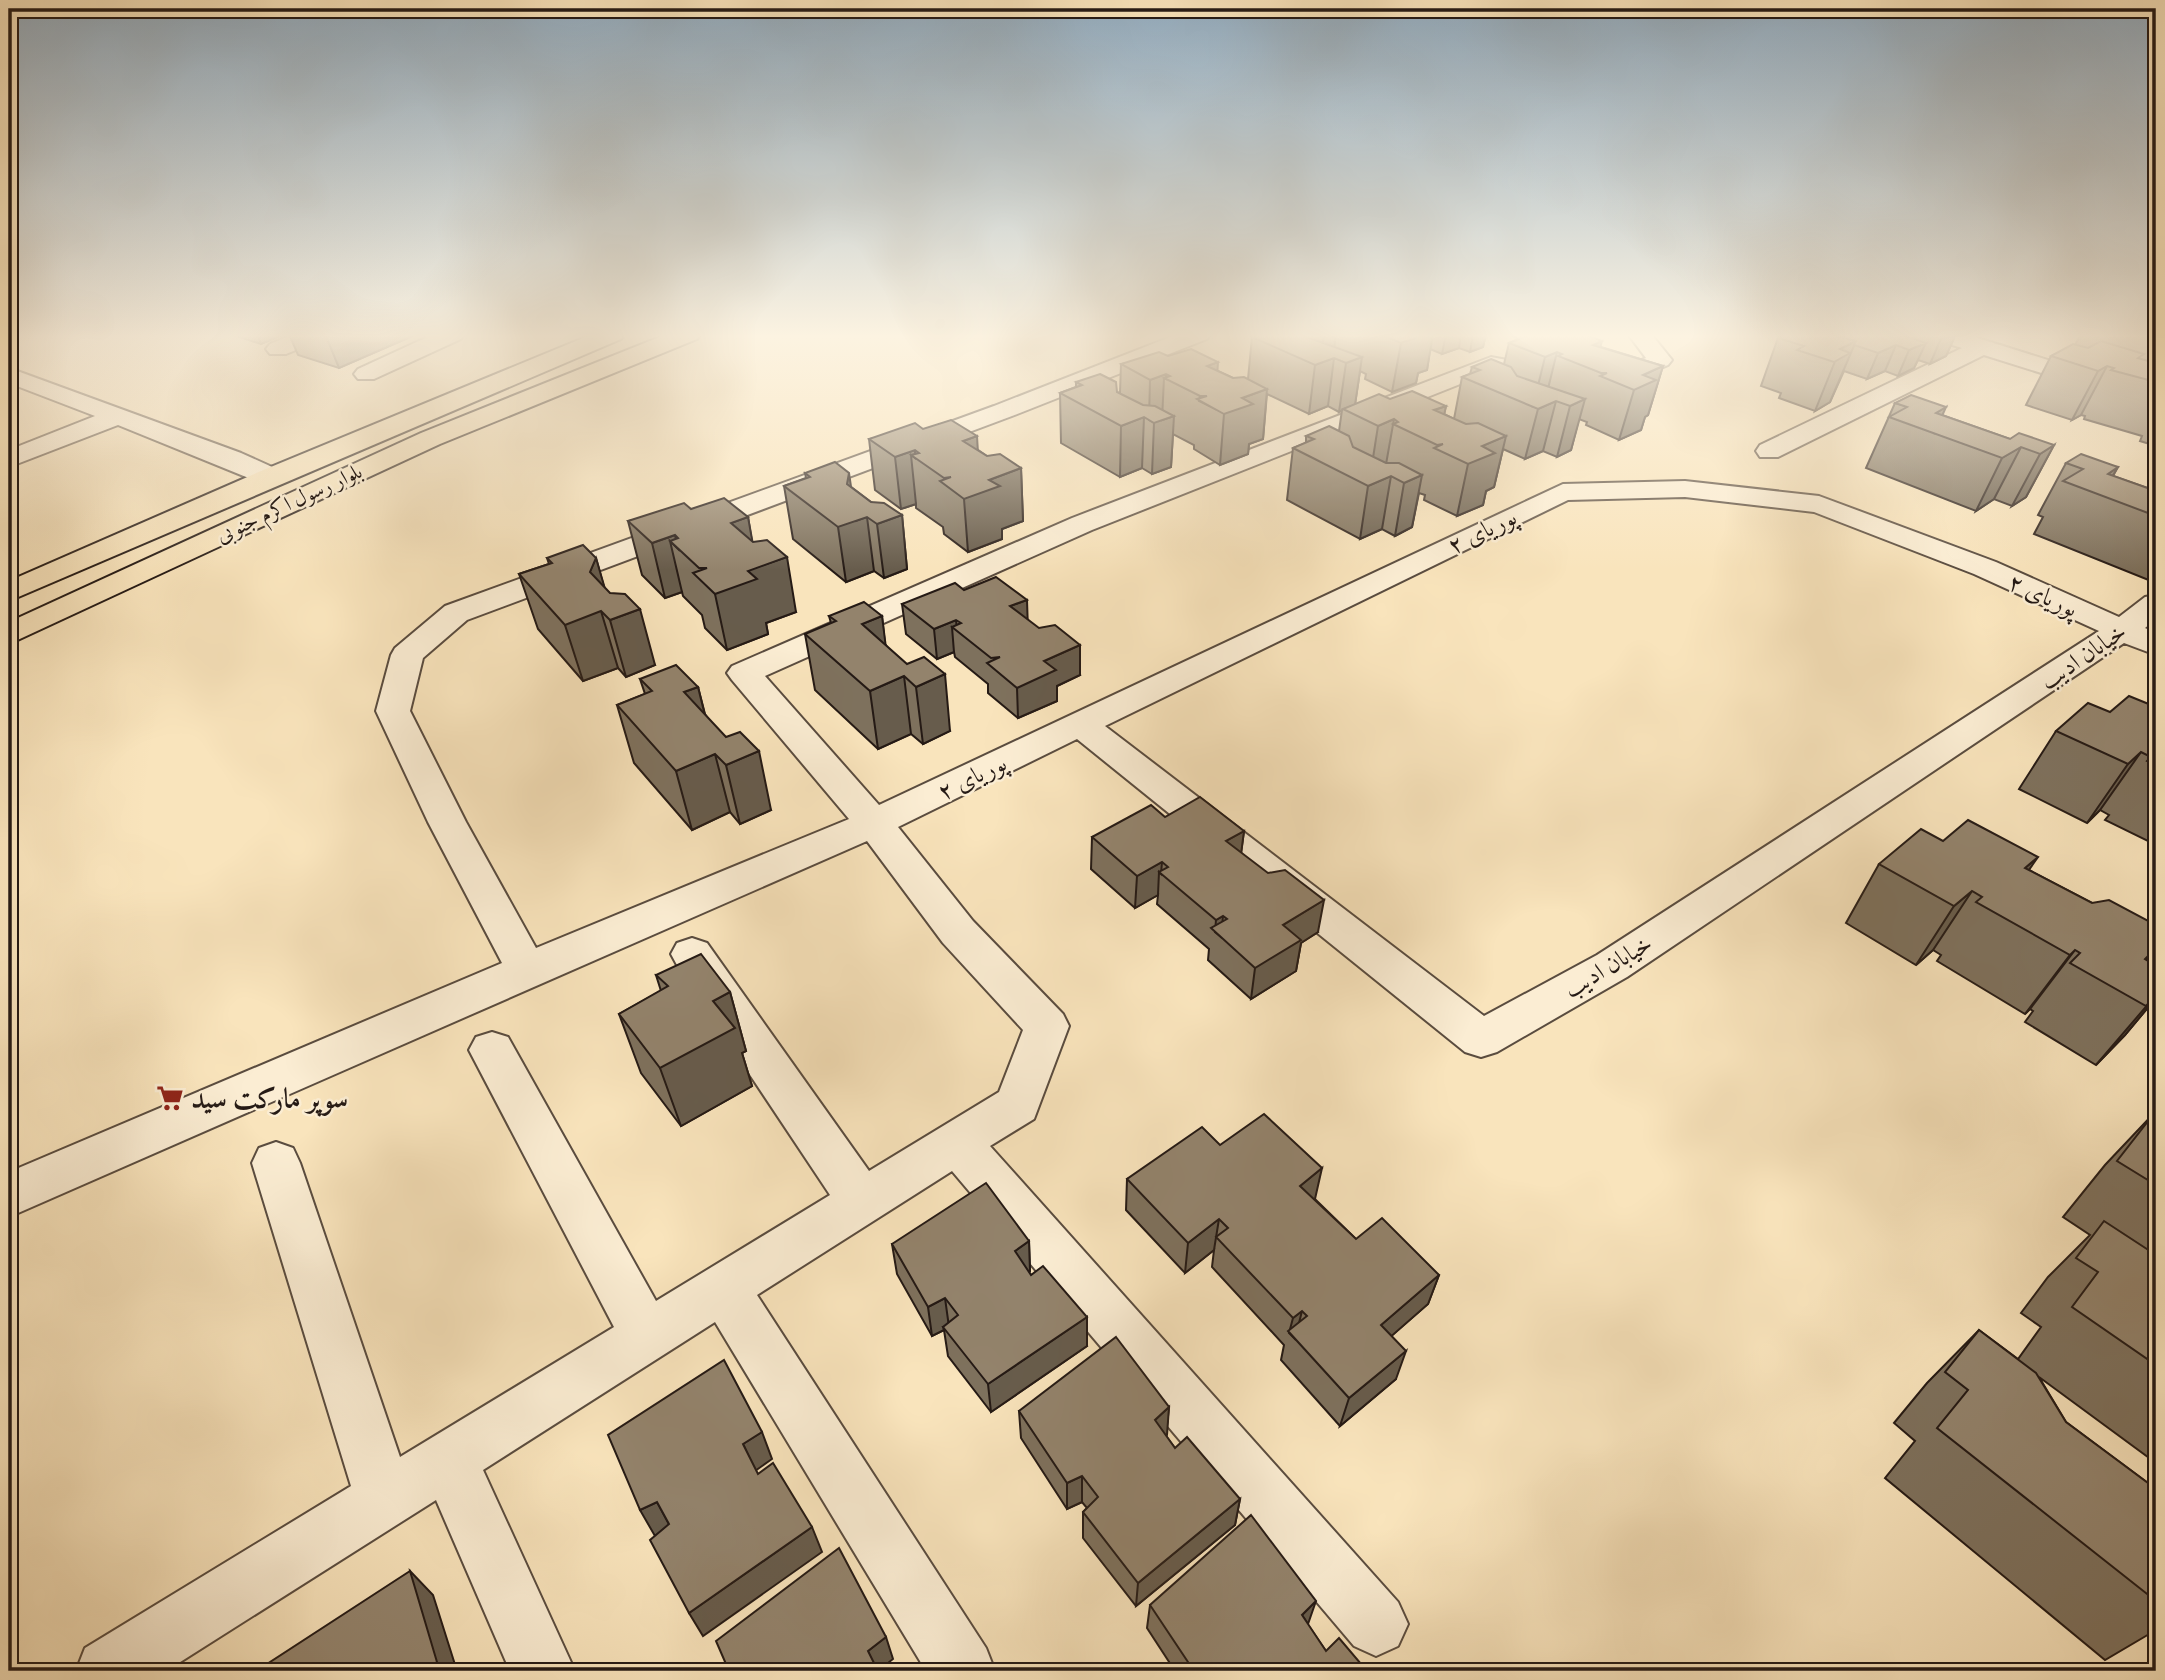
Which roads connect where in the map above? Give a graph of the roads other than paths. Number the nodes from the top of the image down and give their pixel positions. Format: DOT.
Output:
graph roads {
  1 [pos="104,412"];
  2 [pos="425,412"];
  3 [pos="499,412"];
  4 [pos="999,412"];
  5 [pos="1367,412"];
  6 [pos="1849,412"];
  7 [pos="116,417"];
  8 [pos="1769,451"];
  9 [pos="9,458"];
  10 [pos="271,477"];
  11 [pos="9,592"];
  12 [pos="2156,604"];
  13 [pos="9,634"];
  14 [pos="2139,638"];
  15 [pos="1080,724"];
  16 [pos="874,823"];
  17 [pos="692,954"];
  18 [pos="527,970"];
  19 [pos="492,1051"];
  20 [pos="957,1143"];
  21 [pos="276,1163"];
  22 [pos="9,1195"];
  23 [pos="862,1202"];
  24 [pos="723,1288"];
  25 [pos="647,1336"];
  26 [pos="448,1460"];
  27 [pos="385,1500"];
  28 [pos="1376,1624"];
  29 [pos="108,1671"];
  30 [pos="543,1671"];
  31 [pos="963,1671"];
  1 -- 7 [label="street"];
  2 -- 10 [label="main road, بلوار رسول اکرم جنوبی"];
  3 -- 13 [label="main road, بلوار رسول اکرم جنوبی"];
  4 -- 18 [label="street"];
  5 -- 16 [label="street"];
  6 -- 8 [label="street"];
  7 -- 9 [label="street"];
  7 -- 10 [label="street"];
  10 -- 11 [label="main road, بلوار رسول اکرم جنوبی"];
  12 -- 14 [label="street, خیابان ادیب"];
  14 -- 15 [label="street, پوریای ۲"];
  14 -- 15 [label="street, خیابان ادیب"];
  15 -- 16 [label="street, پوریای ۲"];
  16 -- 18 [label="street, پوریای ۲"];
  16 -- 20 [label="street"];
  17 -- 23 [label="street"];
  18 -- 22 [label="street, پوریای ۲"];
  19 -- 25 [label="street"];
  20 -- 23 [label="street"];
  20 -- 28 [label="street"];
  21 -- 27 [label="street"];
  23 -- 24 [label="street"];
  24 -- 25 [label="street"];
  24 -- 31 [label="street"];
  25 -- 26 [label="street"];
  26 -- 27 [label="street"];
  26 -- 30 [label="street"];
  27 -- 29 [label="street"];
}
